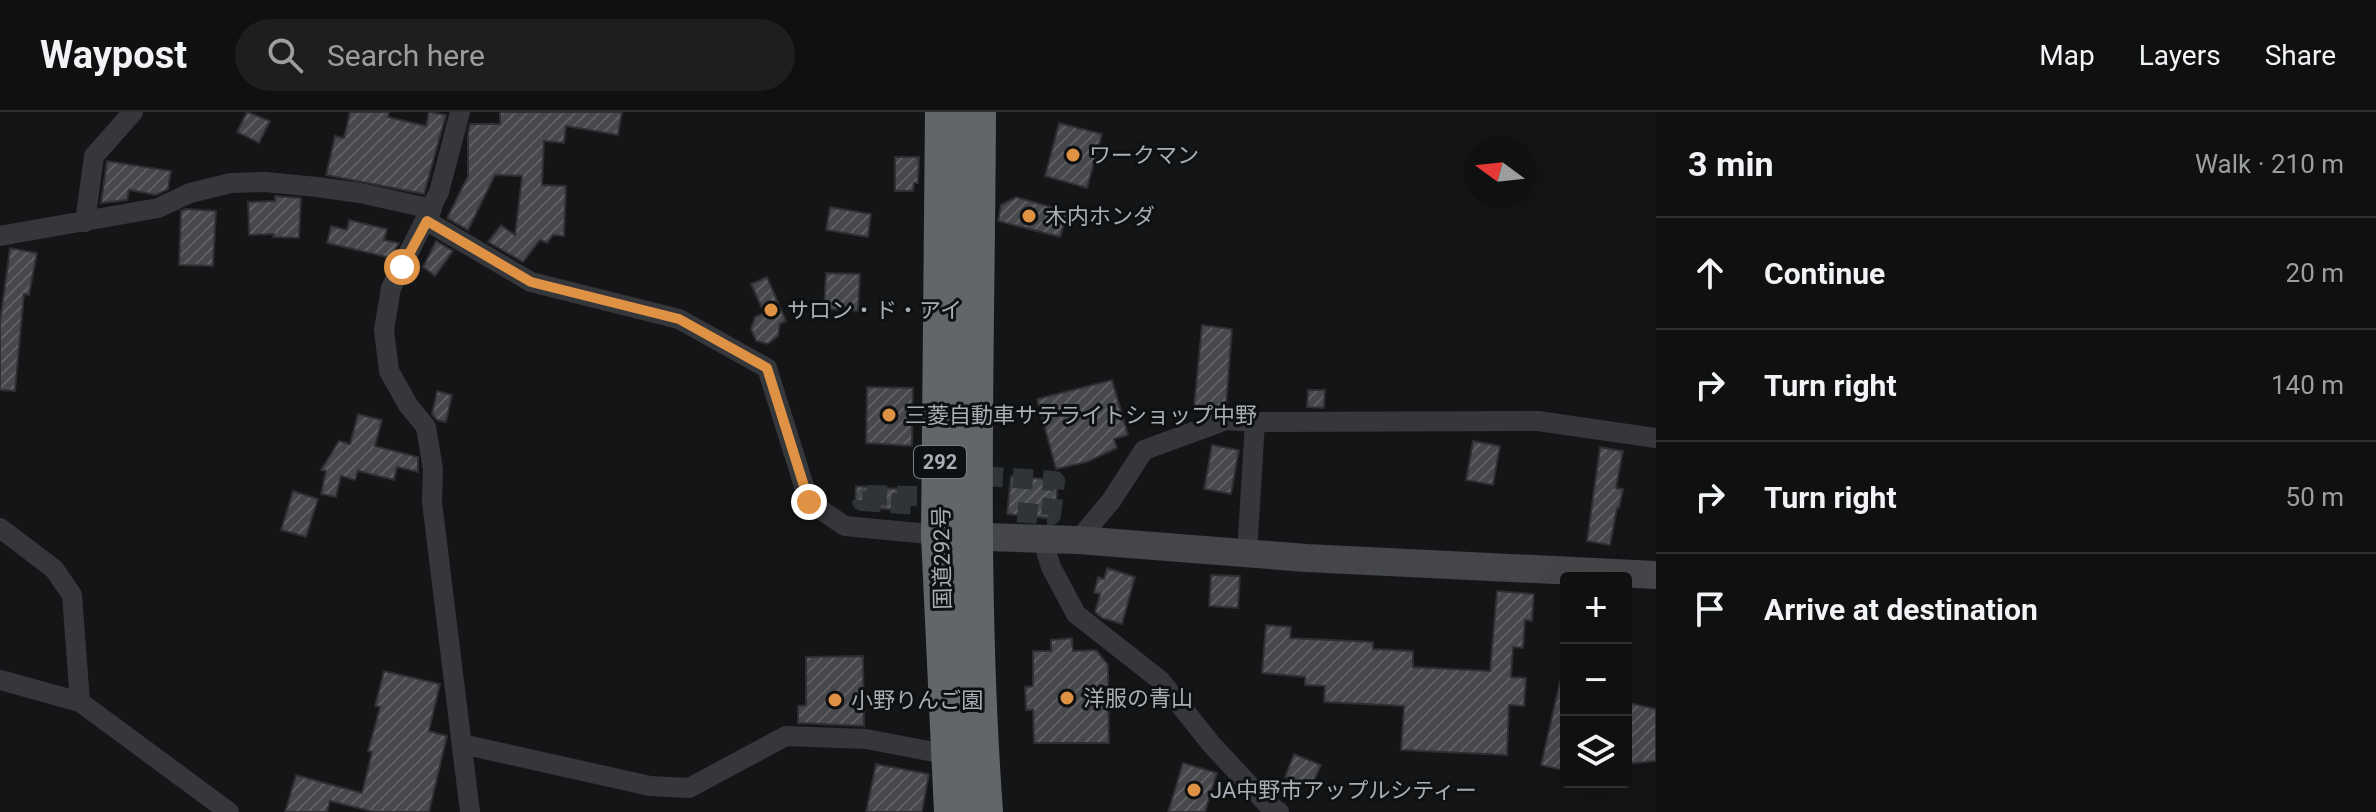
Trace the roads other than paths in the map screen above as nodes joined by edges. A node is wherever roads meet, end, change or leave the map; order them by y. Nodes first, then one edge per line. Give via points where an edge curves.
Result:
1 (133, 112) edge
2 (460, 112) edge
3 (944, 112) edge
4 (977, 112) edge
5 (430, 215) junction
6 (85, 222) junction
7 (0, 236) edge
8 (1255, 422) junction
9 (1656, 438) edge
10 (0, 528) edge
11 (957, 536) junction
12 (1078, 540) junction
13 (1043, 541) junction
14 (1247, 554) junction
15 (1656, 575) edge
16 (0, 680) edge
17 (80, 702) junction
18 (462, 744) junction
19 (950, 755) junction
20 (229, 812) edge
21 (470, 812) edge
22 (953, 812) edge
23 (984, 812) edge
24 (1279, 812) edge

1 - 6 street via 94,156
2 - 5 street
3 - 11 highway, 国道292号 / 292
4 - 11 highway, 国道292号 / 292
5 - 6 street via 360,193 265,182 231,183 158,208
5 - 11 street via 531,282 679,319 767,368 809,502 845,526
5 - 18 street via 391,288 384,330 389,371 426,427
6 - 7 street
8 - 9 street via 1538,421
8 - 12 street via 1226,420 1144,450
8 - 14 street
10 - 17 street via 54,569 72,595
11 - 13 street
11 - 19 highway, 国道292号 / 292
11 - 23 highway, 国道292号 / 292
12 - 13 street
12 - 14 street
13 - 24 street via 1076,614 1160,680 1212,745
14 - 15 street
16 - 17 street
17 - 20 street
18 - 19 street via 650,786 689,788 786,736 866,739
18 - 21 street
19 - 22 highway, 国道292号 / 292

